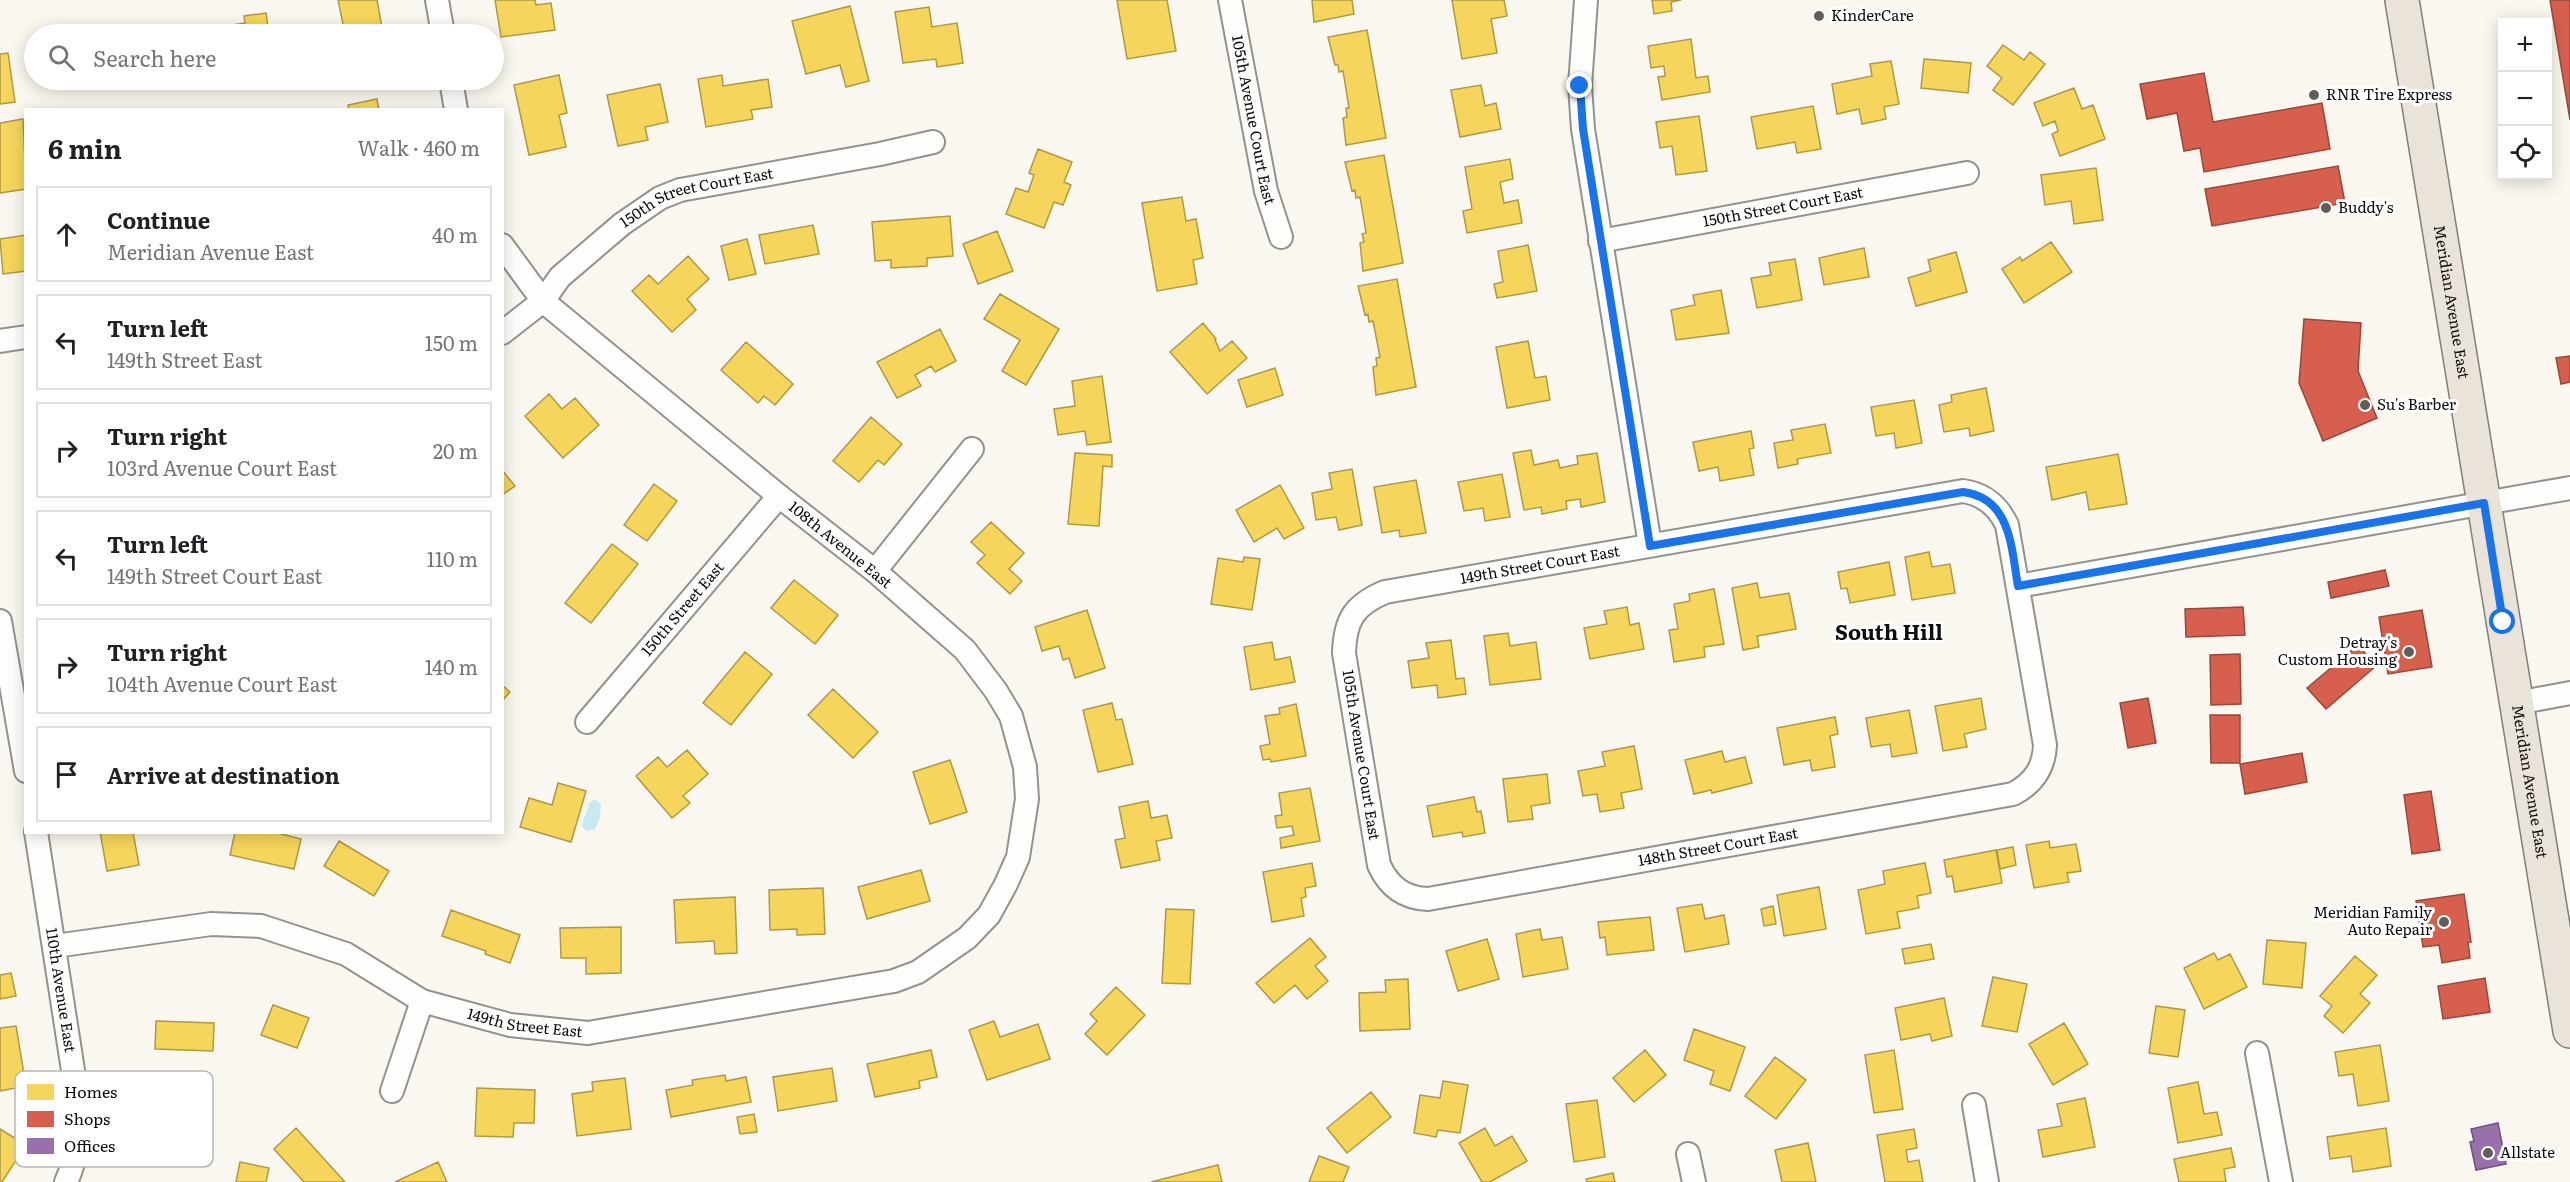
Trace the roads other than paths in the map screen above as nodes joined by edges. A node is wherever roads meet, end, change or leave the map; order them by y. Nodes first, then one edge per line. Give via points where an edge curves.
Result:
1 (437, 0) edge
2 (1230, 0) edge
3 (1586, 0) edge
4 (2402, 0) edge
5 (441, 24) edge
6 (453, 90) edge
7 (456, 108) edge
8 (933, 142) dead end
9 (1967, 173) dead end
10 (1281, 237) dead end
11 (1600, 241) junction
12 (504, 248) edge
13 (543, 301) junction
14 (504, 331) edge
15 (24, 337) edge
16 (0, 341) edge
17 (972, 449) dead end
18 (2570, 488) edge
19 (779, 496) junction
20 (2484, 503) junction
21 (1650, 546) junction
22 (875, 571) junction
23 (2018, 586) junction
24 (1353, 614) joint
25 (0, 621) edge
26 (17, 674) edge
27 (2570, 693) edge
28 (2517, 703) junction
29 (587, 722) dead end
30 (24, 749) edge
31 (36, 834) edge
32 (1398, 891) joint
33 (989, 915) joint
34 (55, 946) junction
35 (422, 1001) junction
36 (2570, 1031) edge
37 (2258, 1053) dead end
38 (73, 1071) edge
39 (392, 1091) dead end
40 (1974, 1105) dead end
41 (1688, 1154) dead end
42 (73, 1167) edge
43 (66, 1182) edge
44 (1694, 1182) edge
45 (1987, 1182) edge
46 (2281, 1182) edge

1 - 5 street
2 - 10 street, 105th Avenue Court East via 1266,191
3 - 11 street via 1580,86
4 - 20 main road, Meridian Avenue East
6 - 7 street
8 - 13 street, 150th Street Court East via 680,190 660,198 622,224 560,277
9 - 11 street, 150th Street Court East
11 - 21 street
12 - 13 street, 108th Avenue East
13 - 14 street, 150th Street Court East
13 - 19 street, 108th Avenue East
15 - 16 street
17 - 22 street
18 - 20 street
19 - 22 street, 108th Avenue East
19 - 29 street, 150th Street East
20 - 23 street
20 - 28 main road, Meridian Avenue East
21 - 23 street, 149th Street Court East via 1950,493 1971,493 1998,509 2007,525
21 - 24 street, 149th Street Court East via 1385,592 1369,599
22 - 33 street, 108th Avenue East via 965,650 1001,699 1019,739 1028,799 1024,828 1018,857
23 - 32 street, 148th Street Court East via 2045,745 2043,764 2035,778 2013,794 1428,899
24 - 32 street, 105th Avenue Court East via 1344,635 1344,653 1379,865
25 - 26 street
26 - 30 street
27 - 28 street
28 - 36 main road, Meridian Avenue East
31 - 34 street, 110th Avenue East
33 - 35 street, 149th Street East via 975,932 948,952 918,972 894,981 588,1033 510,1025
34 - 35 street, 149th Street East via 201,925 261,926 346,954
34 - 38 street, 110th Avenue East
35 - 39 street
37 - 46 street
40 - 45 street
41 - 44 street
42 - 43 street, 110th Avenue East

